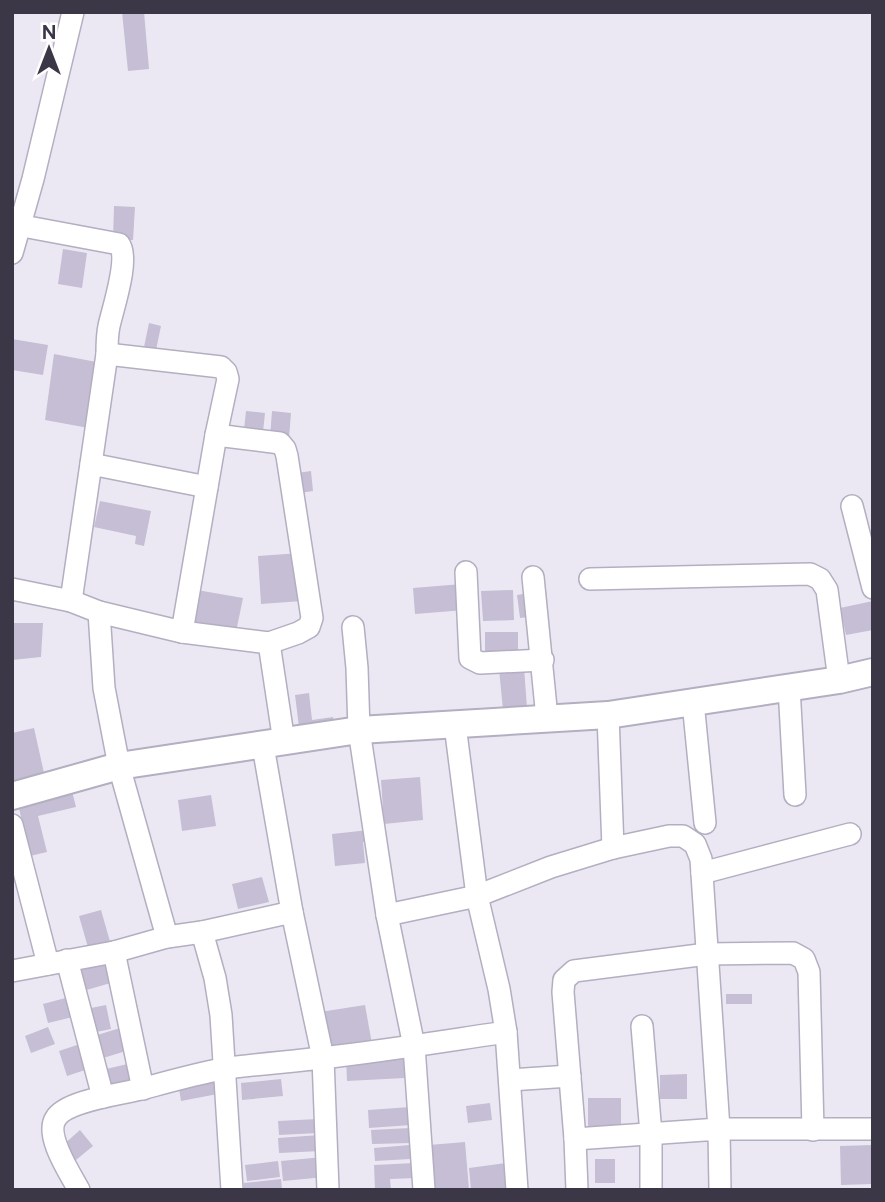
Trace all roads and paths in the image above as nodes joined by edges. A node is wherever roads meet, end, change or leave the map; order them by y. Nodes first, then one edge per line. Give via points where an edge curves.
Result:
1 (73, 12) edge
2 (16, 225) edge
3 (12, 253) edge
4 (107, 354) junction
5 (216, 435) junction
6 (91, 464) junction
7 (207, 487) junction
8 (852, 506) dead end
9 (466, 572) dead end
10 (533, 577) dead end
11 (590, 579) dead end
12 (873, 588) edge
13 (12, 589) edge
14 (71, 601) junction
15 (99, 612) junction
16 (353, 627) dead end
17 (182, 632) junction
18 (269, 643) junction
19 (542, 660) junction
20 (873, 672) edge
21 (839, 680) junction
22 (789, 687) junction
23 (693, 702) junction
24 (608, 715) junction
25 (547, 718) junction
26 (455, 725) junction
27 (359, 730) junction
28 (273, 743) junction
29 (119, 766) junction
30 (795, 795) dead end
31 (12, 796) edge
32 (705, 823) dead end
33 (12, 825) edge
34 (850, 834) dead end
35 (613, 848) junction
36 (702, 873) junction
37 (477, 896) junction
38 (292, 912) junction
39 (387, 915) junction
40 (202, 932) junction
41 (166, 937) junction
42 (114, 952) junction
43 (708, 954) junction
44 (58, 962) junction
45 (12, 971) edge
46 (642, 1026) dead end
47 (506, 1032) junction
48 (415, 1046) junction
49 (323, 1058) junction
50 (225, 1069) junction
51 (570, 1076) junction
52 (510, 1080) junction
53 (143, 1089) junction
54 (103, 1097) junction
55 (719, 1129) junction
56 (873, 1129) edge
57 (813, 1130) junction
58 (651, 1134) junction
59 (575, 1139) junction
60 (79, 1190) edge
61 (232, 1190) edge
62 (328, 1190) edge
63 (424, 1190) edge
64 (517, 1190) edge
65 (577, 1190) edge
66 (651, 1190) edge
67 (720, 1190) edge

1 - 2 street via 33,179
2 - 3 street
2 - 4 street via 122,248
4 - 5 street via 221,368 228,379
4 - 6 street
5 - 7 street
5 - 18 street via 280,443 287,456 312,618 298,633
6 - 7 street
6 - 14 street
7 - 17 street
8 - 12 street
9 - 19 street via 470,659 480,663
10 - 19 street
11 - 21 street via 810,574 827,590
13 - 14 street
14 - 15 street
15 - 17 street
15 - 29 street via 104,688
16 - 27 street
17 - 18 street
18 - 28 street
19 - 25 street
20 - 21 street
21 - 22 street
22 - 23 street
22 - 30 street
23 - 24 street
23 - 32 street
24 - 25 street
24 - 35 street
25 - 26 street
26 - 27 street
26 - 37 street
27 - 28 street
27 - 39 street
28 - 29 street
28 - 38 street
29 - 31 street
29 - 41 street
33 - 44 street
34 - 36 street
35 - 36 street via 683,836 695,844
35 - 37 street
36 - 43 street
37 - 39 street
37 - 47 street
38 - 40 street
38 - 49 street
39 - 48 street
40 - 41 street
40 - 50 street via 215,978
41 - 42 street
42 - 44 street
42 - 53 street
43 - 51 street via 574,971 564,980 563,992
43 - 55 street
43 - 57 street via 793,953 804,959 809,972
44 - 45 street
44 - 54 street
46 - 58 street
47 - 48 street
47 - 52 street
48 - 49 street
48 - 63 street
49 - 50 street
49 - 62 street
50 - 53 street
50 - 61 street
51 - 52 street
51 - 59 street
52 - 64 street
53 - 54 street
54 - 60 street via 57,1114 51,1125
55 - 57 street
55 - 58 street
55 - 67 street
56 - 57 street
58 - 59 street
58 - 66 street
59 - 65 street

